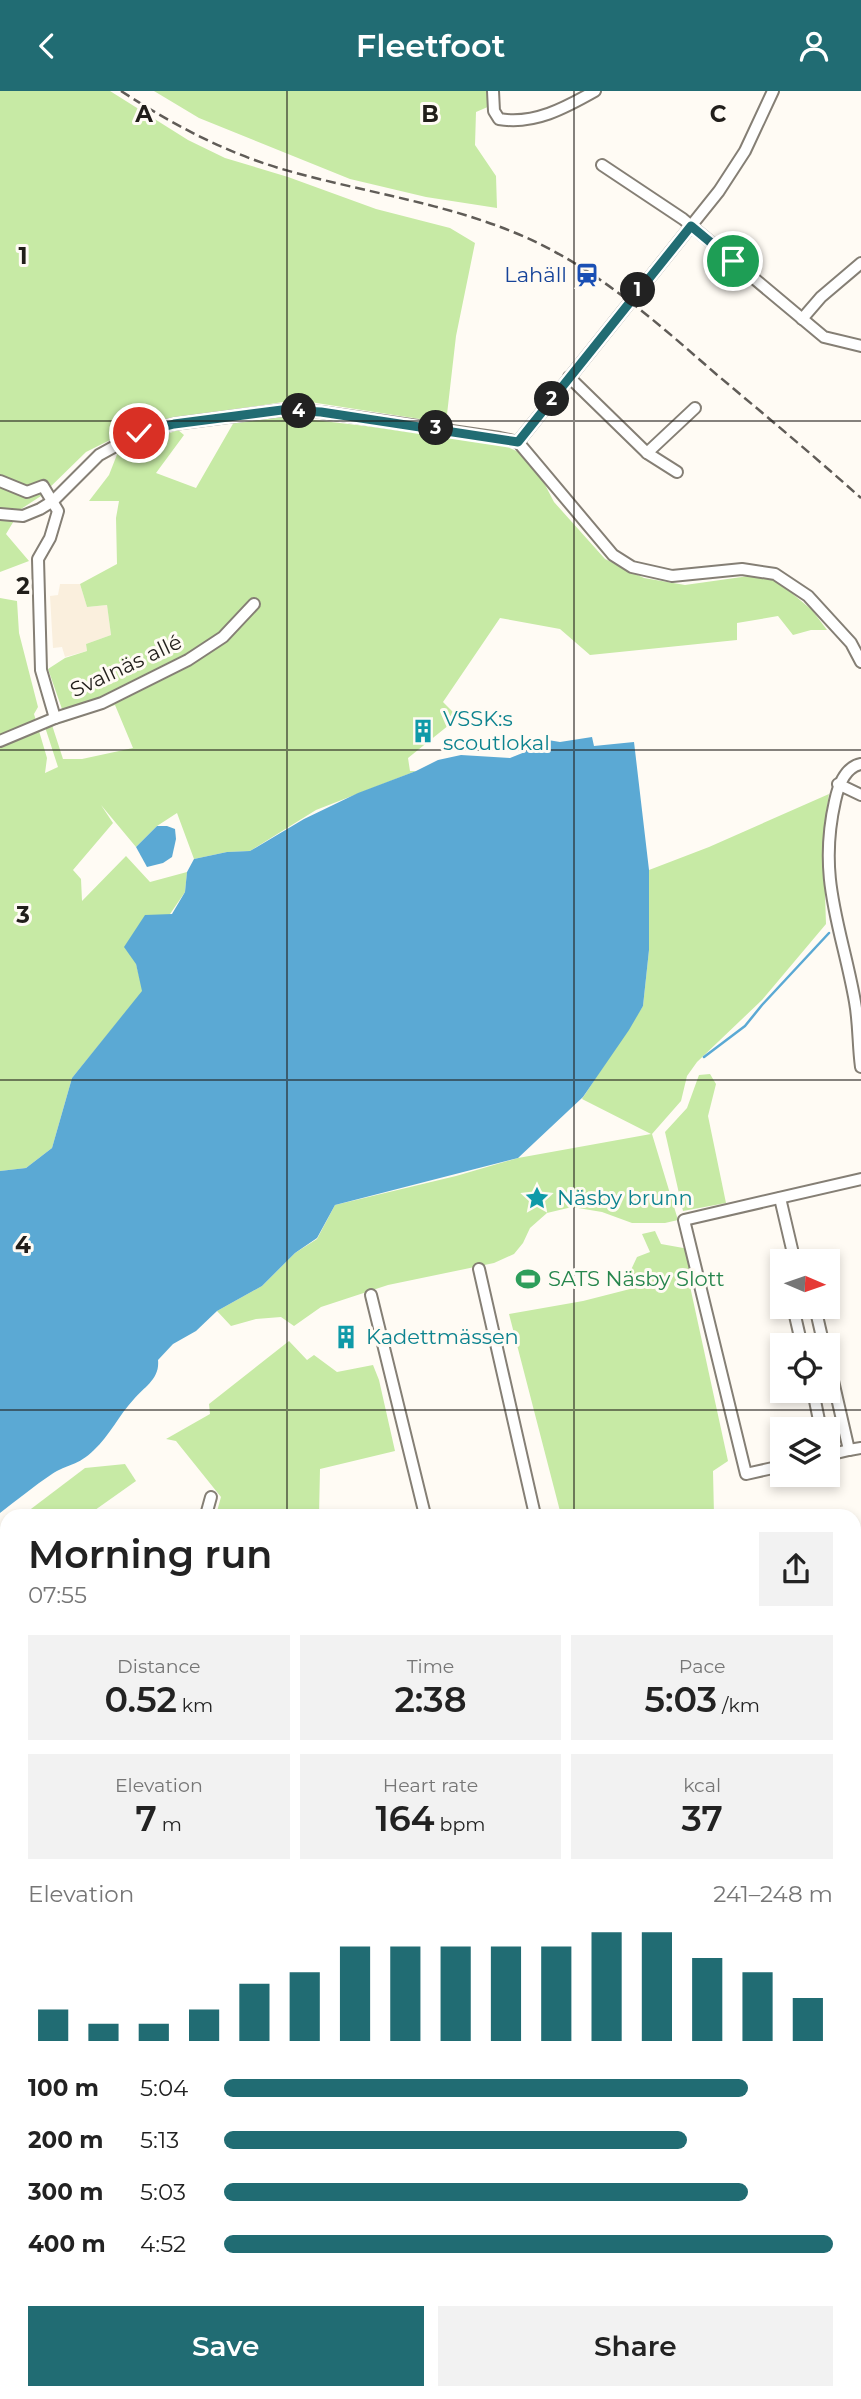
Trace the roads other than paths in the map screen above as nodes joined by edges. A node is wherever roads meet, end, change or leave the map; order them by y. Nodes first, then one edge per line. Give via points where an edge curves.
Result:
1 (493, 91) edge
2 (595, 91) edge
3 (773, 91) edge
4 (602, 165) dead end
5 (691, 226) junction
6 (861, 263) edge
7 (802, 319) junction
8 (861, 346) edge
9 (569, 377) junction
10 (695, 408) dead end
11 (518, 442) junction
12 (647, 453) junction
13 (677, 472) dead end
14 (0, 481) edge
15 (53, 501) junction
16 (0, 514) edge
17 (254, 604) dead end
18 (861, 635) edge
19 (851, 643) junction
20 (861, 662) edge
21 (55, 718) junction
22 (0, 741) edge
23 (861, 764) edge
24 (838, 784) junction
25 (861, 795) edge
26 (861, 1067) edge
27 (861, 1179) edge
28 (780, 1198) junction
29 (792, 1249) edge
30 (479, 1269) dead end
31 (371, 1295) dead end
32 (840, 1399) edge
33 (855, 1449) edge
34 (770, 1469) edge
35 (211, 1497) dead end
36 (208, 1509) edge
37 (424, 1509) edge
38 (534, 1509) edge

1 - 2 street via 494,111 499,119 510,121 551,113
3 - 5 street via 746,151
4 - 5 street
5 - 7 street
5 - 9 street
6 - 7 street
7 - 8 street via 824,337
9 - 11 street
9 - 12 street
10 - 12 street
11 - 15 street via 282,410 139,433 99,455
11 - 19 street via 613,555 632,567 672,576 742,569 775,574 808,596
12 - 13 street
14 - 15 street via 27,492 43,486
15 - 16 street via 23,516
15 - 21 street via 58,511 55,525 38,559 41,670
17 - 21 street, Svalnäs allé via 222,637 188,660 102,703
18 - 19 street
19 - 20 street
21 - 22 street, Svalnäs allé
23 - 24 street
24 - 25 street
24 - 26 street via 828,854 829,888 855,1000
27 - 28 street
28 - 29 street
28 - 34 street via 684,1220 746,1474
30 - 38 street
31 - 37 street
32 - 33 street
35 - 36 street

